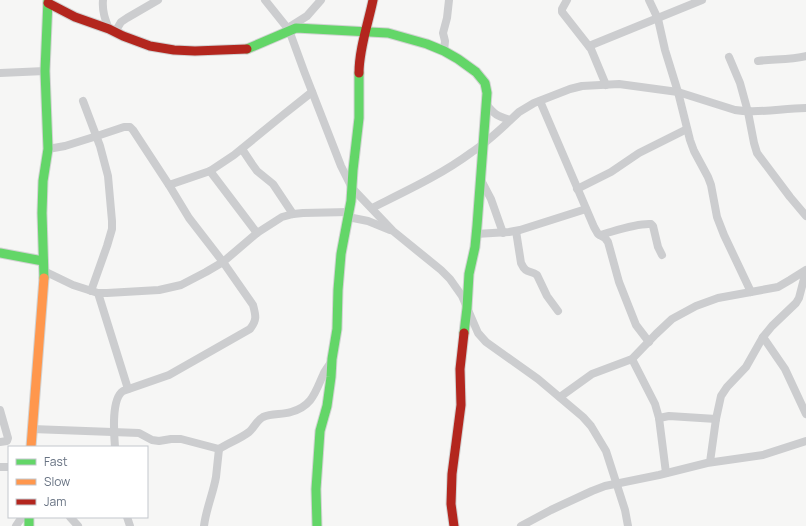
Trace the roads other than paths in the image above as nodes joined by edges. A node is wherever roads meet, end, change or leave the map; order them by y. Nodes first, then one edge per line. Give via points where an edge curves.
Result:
1 (103, 0) edge
2 (158, 0) edge
3 (265, 0) edge
4 (321, 0) edge
5 (373, 0) edge
6 (449, 0) edge
7 (567, 0) edge
8 (649, 0) edge
9 (702, 0) edge
10 (48, 2) edge
11 (658, 19) junction
12 (112, 30) junction
13 (288, 30) junction
14 (366, 32) junction
15 (589, 46) junction
16 (444, 51) junction
17 (729, 56) dead end
18 (806, 56) edge
19 (758, 60) dead end
20 (45, 71) junction
21 (0, 73) edge
22 (606, 85) junction
23 (312, 92) junction
24 (678, 92) junction
25 (83, 101) dead end
26 (540, 101) junction
27 (486, 104) junction
28 (806, 108) edge
29 (748, 112) junction
30 (510, 120) junction
31 (687, 129) junction
32 (97, 136) junction
33 (483, 144) junction
34 (48, 149) junction
35 (242, 149) junction
36 (210, 171) junction
37 (481, 180) junction
38 (169, 185) junction
39 (352, 188) junction
40 (577, 188) junction
41 (372, 208) junction
42 (586, 210) junction
43 (293, 214) junction
44 (348, 215) junction
45 (806, 216) edge
46 (393, 231) junction
47 (516, 231) junction
48 (257, 233) junction
49 (503, 233) junction
50 (476, 234) junction
51 (600, 235) junction
52 (0, 253) edge
53 (662, 255) dead end
54 (43, 262) junction
55 (223, 262) junction
56 (806, 270) edge
57 (44, 271) junction
58 (94, 292) junction
59 (751, 292) junction
60 (467, 308) junction
61 (558, 311) dead end
62 (764, 337) junction
63 (649, 342) junction
64 (332, 359) junction
65 (632, 360) junction
66 (128, 389) junction
67 (560, 398) junction
68 (0, 410) edge
69 (806, 414) edge
70 (659, 418) junction
71 (716, 419) junction
72 (32, 429) junction
73 (113, 431) junction
74 (806, 441) edge
75 (0, 442) edge
76 (31, 446) edge
77 (115, 446) edge
78 (219, 449) junction
79 (710, 462) junction
80 (666, 473) junction
81 (617, 483) junction
82 (71, 518) edge
83 (531, 524) edge
84 (78, 526) edge
85 (204, 526) edge
86 (317, 526) edge
87 (454, 526) edge
88 (521, 526) edge
89 (628, 526) edge

1 - 12 street via 103,14
2 - 12 street
3 - 13 street
4 - 13 street via 307,16
5 - 14 street
6 - 16 street via 443,33
7 - 15 street via 562,12
8 - 11 street
9 - 11 street
10 - 12 street via 75,17
10 - 20 street
11 - 15 street
11 - 24 street
12 - 13 street via 150,46 195,51 246,49
13 - 14 street via 296,28
13 - 23 street
14 - 16 street via 388,33
14 - 39 street via 359,63 359,118
15 - 22 street
16 - 27 street via 482,78 486,87
17 - 29 street
18 - 19 street
20 - 21 street
20 - 34 street
22 - 24 street via 619,84
22 - 26 street via 582,86
23 - 35 street
23 - 39 street
24 - 29 street
24 - 31 street
25 - 32 street
26 - 30 street via 528,106
26 - 40 street
27 - 30 street via 497,116
27 - 33 street
28 - 29 street
29 - 45 street via 757,153
30 - 33 street
31 - 40 street
31 - 59 street via 694,151 711,185 719,223
32 - 34 street
32 - 38 street via 124,126 130,127
32 - 58 street via 108,176 112,229
33 - 37 street
33 - 41 street via 434,176
34 - 54 street via 43,181
35 - 36 street
35 - 43 street via 255,167 273,184
36 - 38 street
36 - 48 street
37 - 49 street
37 - 50 street
38 - 55 street via 189,218
39 - 41 street
39 - 44 street
40 - 42 street
41 - 46 street
42 - 47 street
42 - 51 street
43 - 44 street
43 - 48 street via 282,217
44 - 46 street
44 - 64 street via 340,266 337,329
46 - 60 street via 450,278
47 - 49 street
47 - 61 street via 523,267 537,275
48 - 55 street
49 - 50 street
50 - 60 street via 469,274
51 - 53 street via 651,224
51 - 63 street via 608,242 619,282 636,325
52 - 54 street
54 - 57 street
55 - 58 street via 181,285 159,290
55 - 66 street via 253,305 255,319 250,329 169,375
56 - 59 street via 778,287
56 - 62 street via 796,303
57 - 58 street
57 - 72 street
58 - 66 street
59 - 63 street via 718,298 696,306 672,319
60 - 67 street via 478,333 486,342
60 - 87 street via 460,369 461,405 452,474 451,504
62 - 69 street via 785,369
62 - 71 street via 746,367 721,396
63 - 65 street
64 - 78 street via 312,400 306,406 290,413 262,417 249,432
64 - 86 street via 318,453
65 - 67 street via 592,374
65 - 70 street via 655,404
66 - 73 street via 120,393 116,401
67 - 81 street via 591,426 606,451
68 - 75 street via 8,438 7,441
70 - 71 street via 669,416
70 - 80 street
71 - 79 street
72 - 73 street
72 - 76 street
73 - 77 street
73 - 78 street via 139,433 159,441 181,439
74 - 79 street via 763,455
78 - 85 street via 216,476
79 - 80 street
80 - 81 street
81 - 83 street via 592,491 551,510
81 - 89 street
82 - 84 street
83 - 88 street

